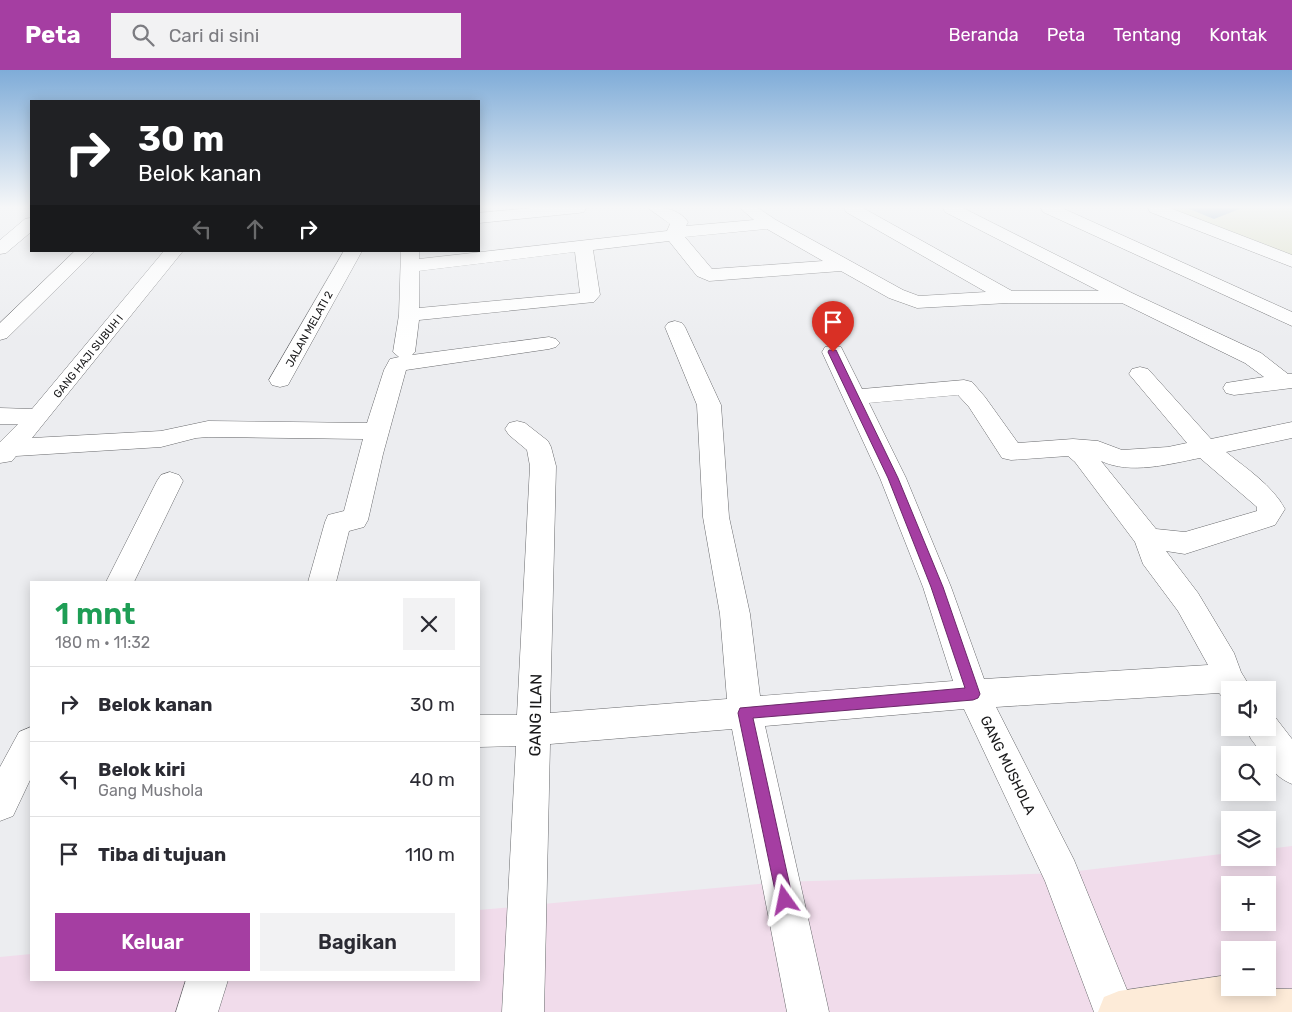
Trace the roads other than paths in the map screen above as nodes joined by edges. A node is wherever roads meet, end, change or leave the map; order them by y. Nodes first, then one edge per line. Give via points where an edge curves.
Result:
1 (85, 252) edge
2 (173, 252) edge
3 (352, 252) edge
4 (512, 252) edge
5 (585, 252) edge
6 (687, 252) edge
7 (821, 252) edge
8 (929, 252) edge
9 (1036, 252) edge
10 (1144, 252) edge
11 (1269, 252) edge
12 (410, 259) edge
13 (1292, 261) edge
14 (845, 265) junction
15 (1008, 297) junction
16 (1124, 297) junction
17 (409, 315) junction
18 (1292, 320) edge
19 (675, 327) dead end
20 (0, 334) edge
21 (548, 343) dead end
22 (404, 352) dead end
23 (833, 352) dead end
24 (1253, 358) junction
25 (1140, 374) dead end
26 (280, 380) dead end
27 (1288, 381) edge
28 (855, 397) junction
29 (0, 416) edge
30 (38, 417) junction
31 (517, 429) dead end
32 (1292, 430) edge
33 (375, 431) junction
34 (1073, 447) junction
35 (1206, 449) junction
36 (4, 453) edge
37 (170, 481) dead end
38 (1148, 539) junction
39 (120, 581) edge
40 (322, 581) edge
41 (1231, 681) edge
42 (1221, 684) edge
43 (973, 694) junction
44 (745, 713) junction
45 (535, 730) junction
46 (480, 732) edge
47 (1269, 736) edge
48 (21, 754) edge
49 (1292, 767) edge
50 (0, 803) edge
51 (207, 981) edge
52 (1292, 1010) edge
53 (197, 1012) edge
54 (523, 1012) edge
55 (808, 1012) edge
56 (1115, 1012) edge
57 (1119, 1012) edge

1 - 20 street
2 - 30 street, GANG HAJI SUBUH I
3 - 26 street, JALAN MELATI 2
4 - 12 street
5 - 17 street via 590,295 586,298
6 - 14 street via 710,275
7 - 14 street
8 - 15 street
9 - 16 street
10 - 18 street
11 - 13 street
12 - 17 street
14 - 15 street via 917,302
15 - 16 street
16 - 24 street
17 - 22 street
19 - 44 street via 709,405 716,517 735,614
21 - 33 street via 398,364
23 - 28 street, GANG MUSHOLA
24 - 27 street
24 - 27 street via 1245,387
25 - 35 street
28 - 34 street via 964,387 1011,452
28 - 43 street, GANG MUSHOLA via 893,478 937,587
29 - 30 street
30 - 36 street, GANG HAJI SUBUH I
31 - 45 street, GANG ILAN via 539,447 543,466
32 - 35 street
33 - 36 street via 208,429 162,439
33 - 40 street via 355,520 338,522
34 - 35 street via 1098,449 1112,457 1126,459
34 - 38 street via 1084,456
35 - 38 street via 1266,500 1272,509 1266,518 1185,543
37 - 39 street
38 - 41 street via 1153,556 1188,602
42 - 43 street
43 - 44 street
43 - 56 street, GANG MUSHOLA via 1061,873
44 - 45 street
44 - 55 street
45 - 46 street
45 - 54 street, GANG ILAN
47 - 49 street
48 - 50 street
51 - 53 street
52 - 57 street via 1275,1011 1221,997

